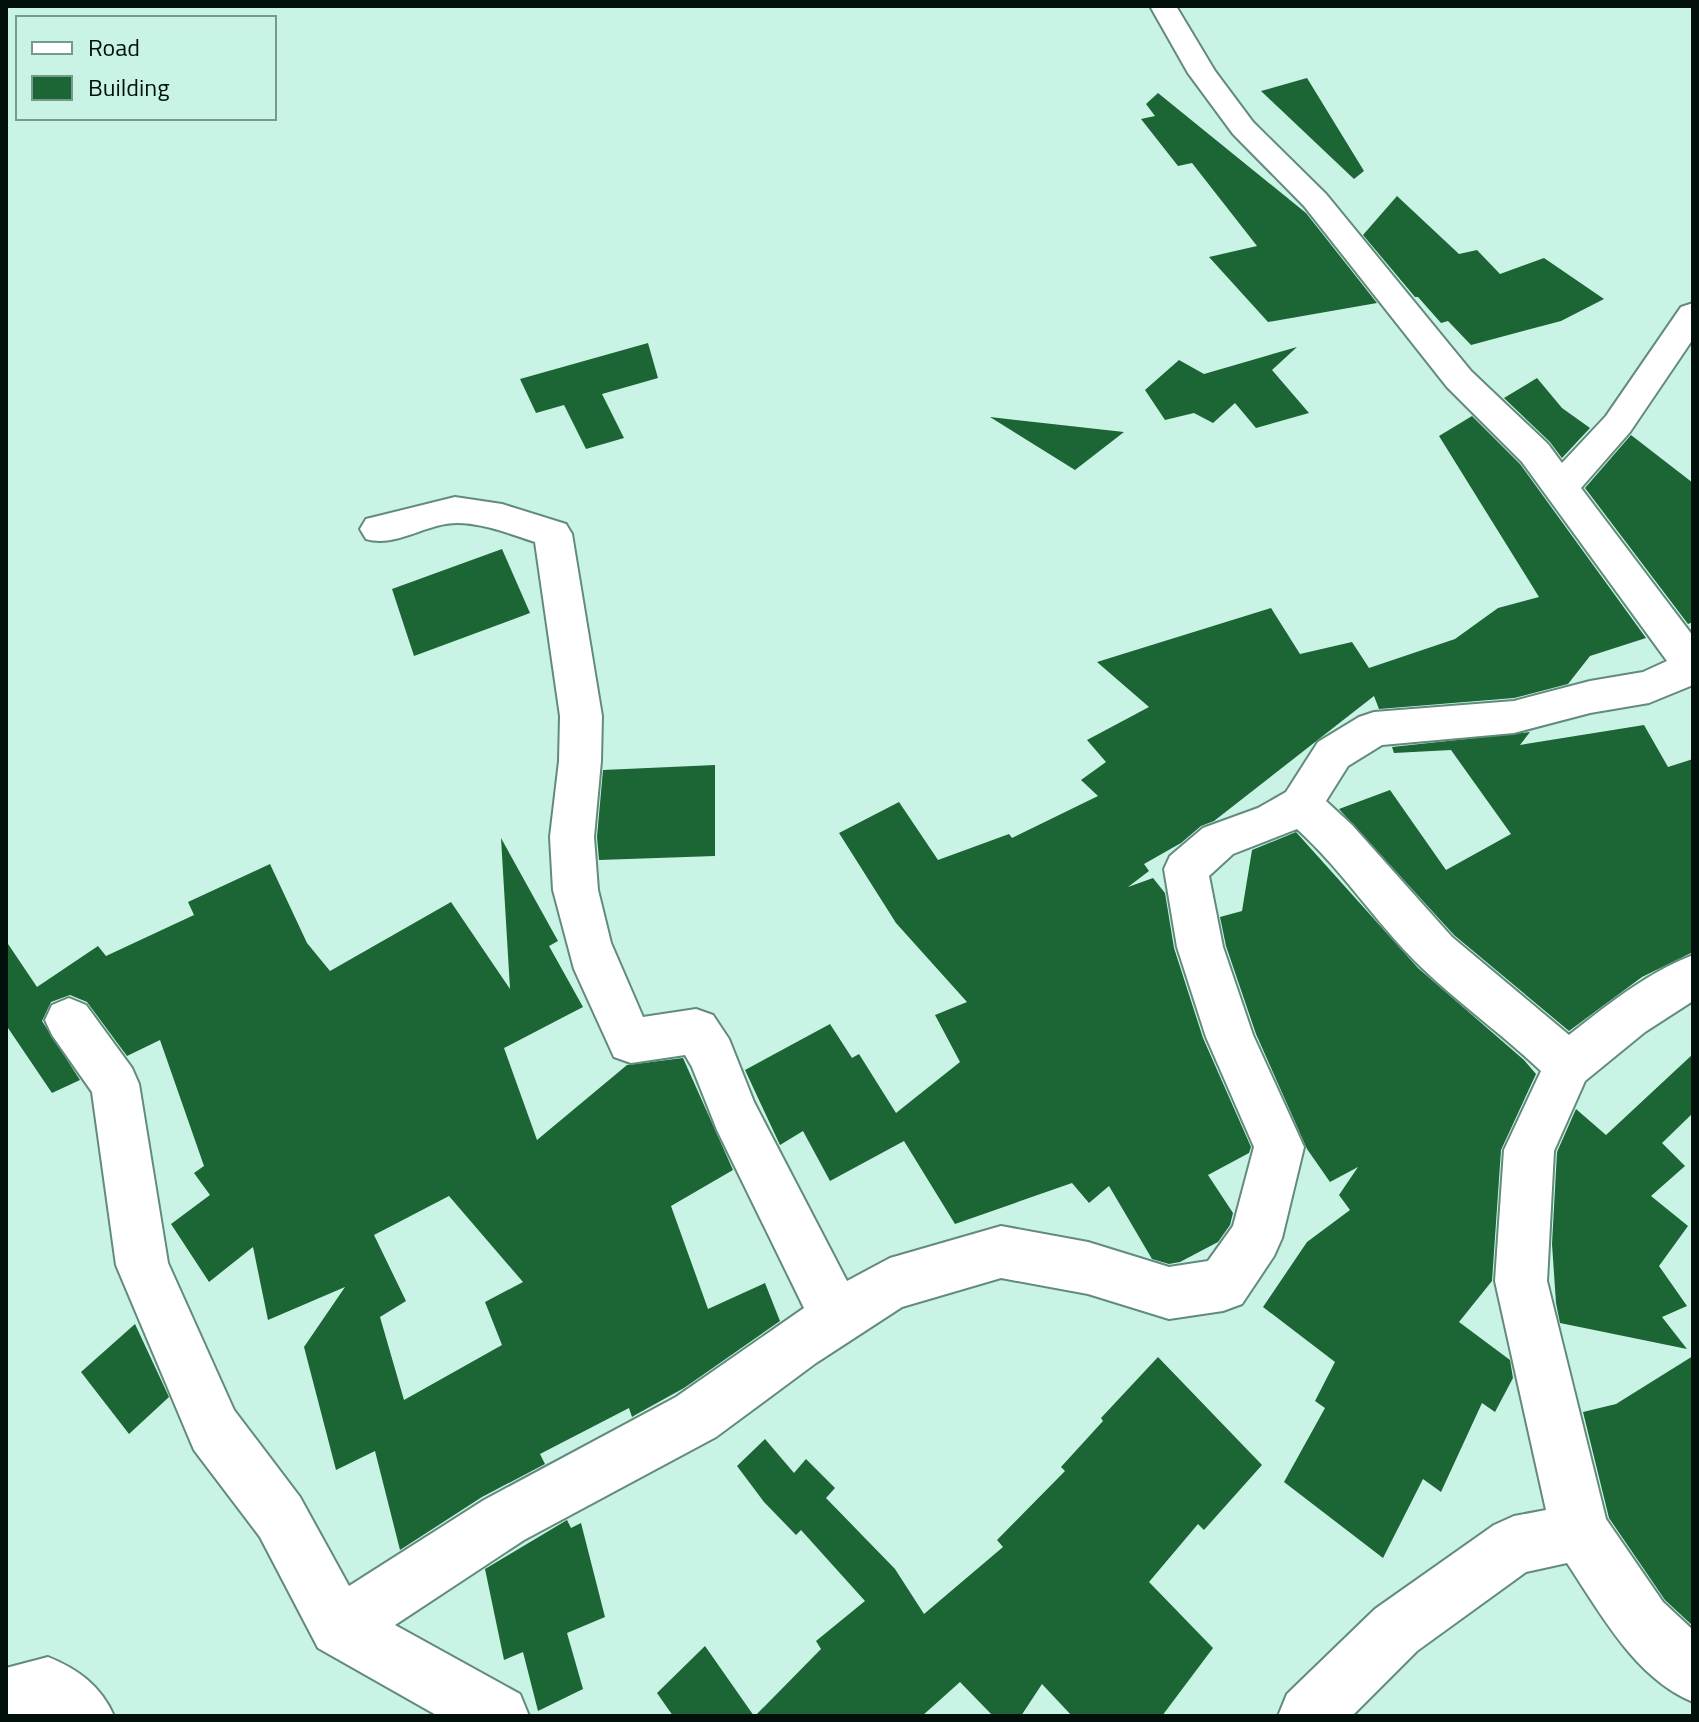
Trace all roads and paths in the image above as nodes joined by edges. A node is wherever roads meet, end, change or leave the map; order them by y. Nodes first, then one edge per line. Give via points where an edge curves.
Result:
1 (1163, 6) edge
2 (1693, 314) edge
3 (1562, 486) junction
4 (379, 529) dead end
5 (1693, 666) edge
6 (1301, 805) junction
7 (1693, 976) edge
8 (69, 1020) dead end
9 (1568, 1065) junction
10 (837, 1317) junction
11 (1580, 1532) junction
12 (339, 1627) junction
13 (1693, 1672) edge
14 (6, 1699) edge
15 (480, 1712) edge
16 (83, 1716) edge
17 (1309, 1716) edge

1 - 3 street via 1202,73 1243,128 1315,200 1459,379
2 - 3 street via 1618,424
3 - 5 street
4 - 10 street via 455,510 502,517 553,534 581,718 572,840 579,905 594,961 631,1041 696,1031
5 - 6 street via 1649,687 1514,717 1374,729 1333,754
6 - 9 street via 1337,838 1436,951
6 - 10 street via 1218,841 1186,869 1200,947 1230,1037 1279,1147 1256,1238 1223,1285 1169,1293 1088,1268 1001,1252 890,1284
7 - 9 street via 1628,1017
8 - 12 street via 115,1084 142,1265 214,1430 280,1517
9 - 11 street via 1529,1150 1521,1281
10 - 12 street via 696,1417 504,1520
11 - 13 street via 1642,1623
11 - 17 street via 1514,1545 1396,1630
12 - 15 street
14 - 16 street via 48,1687

